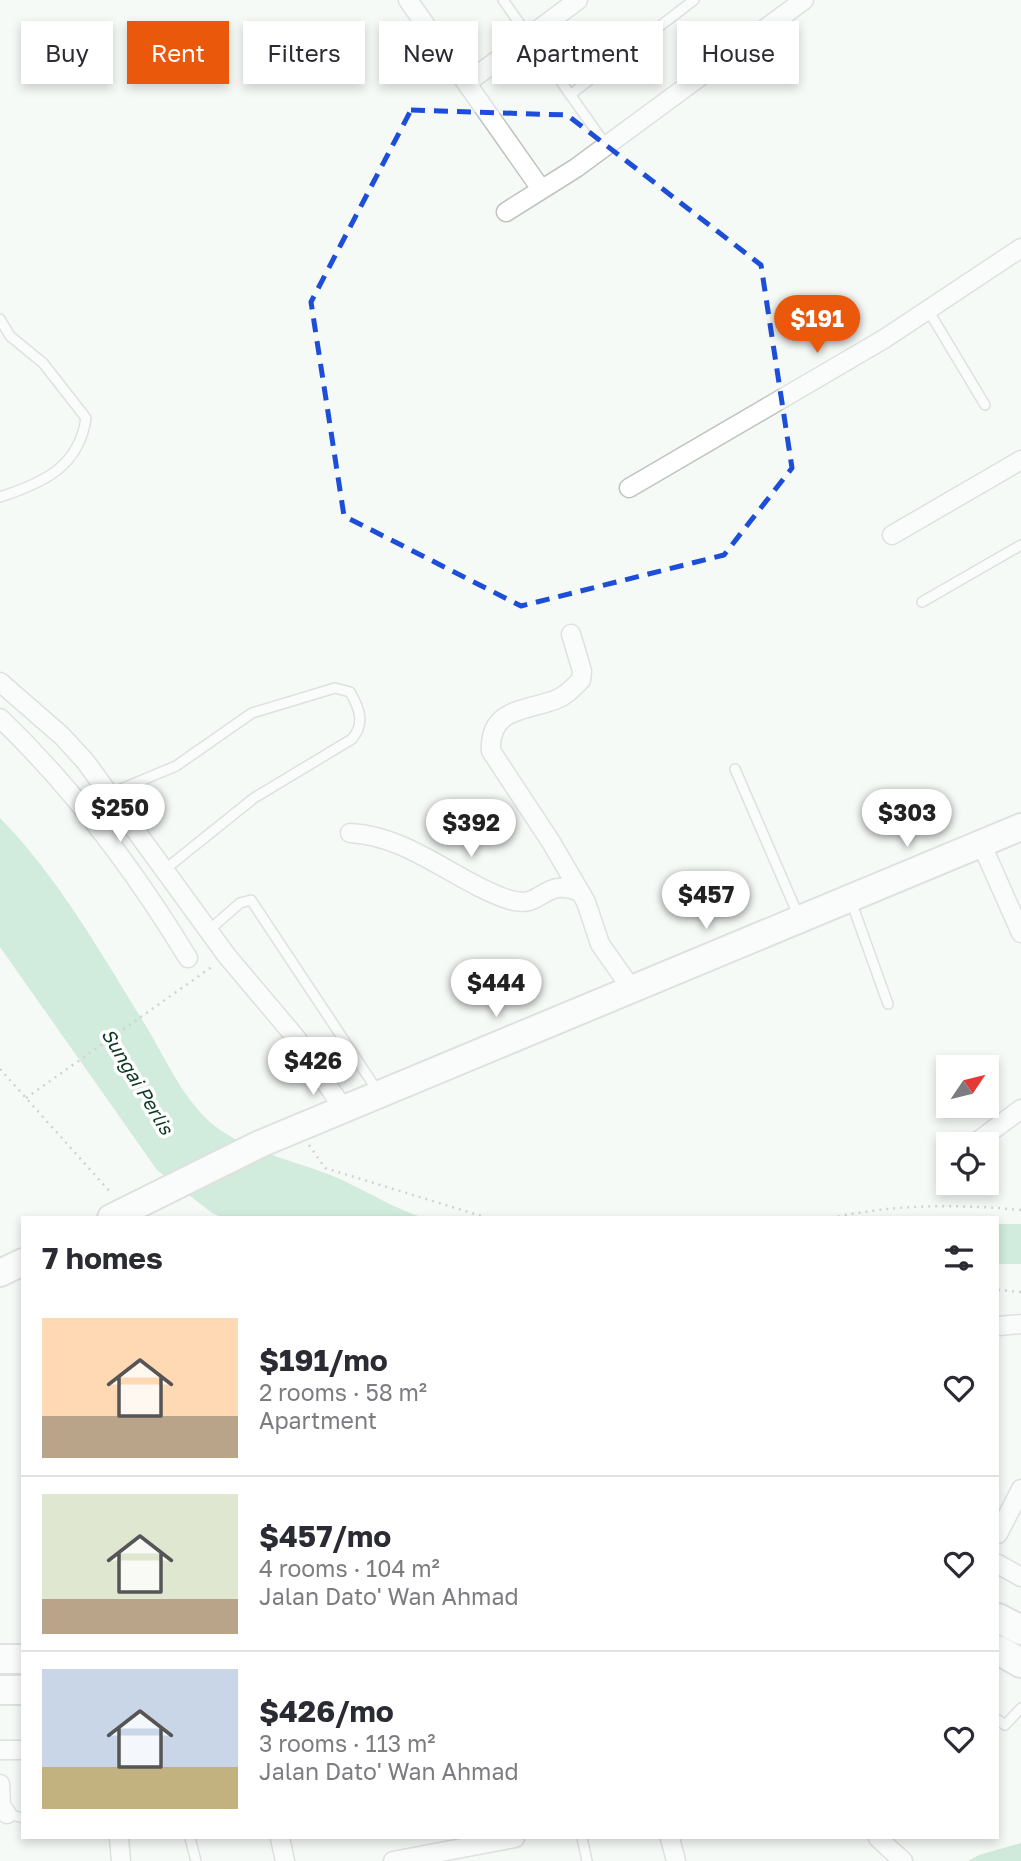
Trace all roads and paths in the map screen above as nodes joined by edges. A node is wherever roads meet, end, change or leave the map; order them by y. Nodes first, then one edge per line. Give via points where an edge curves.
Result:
1 (408, 0) edge
2 (502, 0) edge
3 (578, 0) edge
4 (694, 0) edge
5 (804, 0) edge
6 (423, 21) edge
7 (518, 21) edge
8 (549, 21) edge
9 (492, 64) edge
10 (478, 74) edge
11 (469, 84) edge
12 (562, 84) edge
13 (570, 95) junction
14 (606, 145) junction
15 (541, 189) junction
16 (506, 212) dead end
17 (1021, 248) edge
18 (928, 310) junction
19 (0, 319) edge
20 (985, 405) dead end
21 (1021, 460) edge
22 (629, 488) dead end
23 (0, 497) edge
24 (892, 535) dead end
25 (1021, 545) edge
26 (922, 602) dead end
27 (571, 634) dead end
28 (0, 682) edge
29 (0, 718) edge
30 (735, 769) dead end
31 (108, 794) junction
32 (1021, 827) edge
33 (351, 833) dead end
34 (981, 843) junction
35 (163, 871) junction
36 (580, 892) junction
37 (851, 899) junction
38 (800, 918) junction
39 (208, 931) junction
40 (1021, 933) edge
41 (227, 956) junction
42 (188, 958) dead end
43 (631, 988) junction
44 (888, 1004) dead end
45 (0, 1069) edge
46 (380, 1094) junction
47 (26, 1098) junction
48 (1021, 1109) edge
49 (344, 1110) junction
50 (298, 1128) junction
51 (990, 1132) edge
52 (1021, 1210) edge
53 (119, 1214) edge
54 (482, 1216) edge
55 (841, 1216) edge
56 (21, 1263) edge
57 (0, 1273) edge
58 (999, 1290) edge
59 (1021, 1292) edge
60 (1021, 1324) edge
61 (999, 1326) edge
62 (1021, 1489) edge
63 (999, 1532) edge
64 (999, 1565) edge
65 (1021, 1577) edge
66 (999, 1619) edge
67 (1021, 1630) edge
68 (999, 1651) edge
69 (0, 1659) edge
70 (21, 1659) edge
71 (1021, 1663) edge
72 (0, 1690) edge
73 (21, 1690) edge
74 (1021, 1708) edge
75 (999, 1721) edge
76 (0, 1750) edge
77 (21, 1750) edge
78 (0, 1784) edge
79 (15, 1816) edge
80 (119, 1839) edge
81 (190, 1839) edge
82 (280, 1839) edge
83 (510, 1839) edge
84 (582, 1839) edge
85 (670, 1839) edge
86 (879, 1839) edge
87 (121, 1861) edge
88 (196, 1861) edge
89 (285, 1861) edge
90 (393, 1861) edge
91 (587, 1861) edge
92 (676, 1861) edge
93 (903, 1861) edge

1 - 6 street
2 - 7 lane
3 - 8 street
4 - 13 lane
5 - 14 street
9 - 10 street
11 - 15 street
12 - 13 lane
13 - 14 lane
14 - 15 street
15 - 16 street
17 - 18 street
18 - 20 lane
18 - 22 street
19 - 23 lane via 10,335 43,363 86,418 83,439 62,468
21 - 24 street
25 - 26 lane
27 - 36 street via 582,680 558,699 500,719 490,733 491,751
28 - 31 street via 62,736
29 - 42 street via 55,772 156,905
30 - 38 lane
31 - 35 street
31 - 35 lane via 176,766 252,713 335,688 350,692 361,719 360,730 352,739 254,798
32 - 34 main road
33 - 36 street via 369,834 411,850 508,899 533,902 564,885
34 - 37 main road
34 - 40 street
35 - 39 street
36 - 43 street via 600,944
37 - 38 main road
37 - 44 lane
38 - 43 main road
39 - 41 street
39 - 46 lane via 240,903 251,900
41 - 47 path
41 - 49 street via 297,1039
43 - 46 main road
45 - 47 path
46 - 49 main road
47 - 53 path
48 - 51 street
49 - 50 main road
50 - 53 main road
50 - 54 path via 326,1168
52 - 55 path via 927,1206
56 - 57 main road
58 - 59 path
60 - 61 street
62 - 63 street
64 - 65 street
66 - 67 main road
68 - 71 main road
69 - 70 main road
72 - 73 main road
74 - 75 lane via 1005,1725
76 - 77 street
78 - 79 street via 1,1806
80 - 87 street
81 - 88 lane
82 - 89 street
83 - 90 street
84 - 91 lane
85 - 92 street
86 - 93 street

